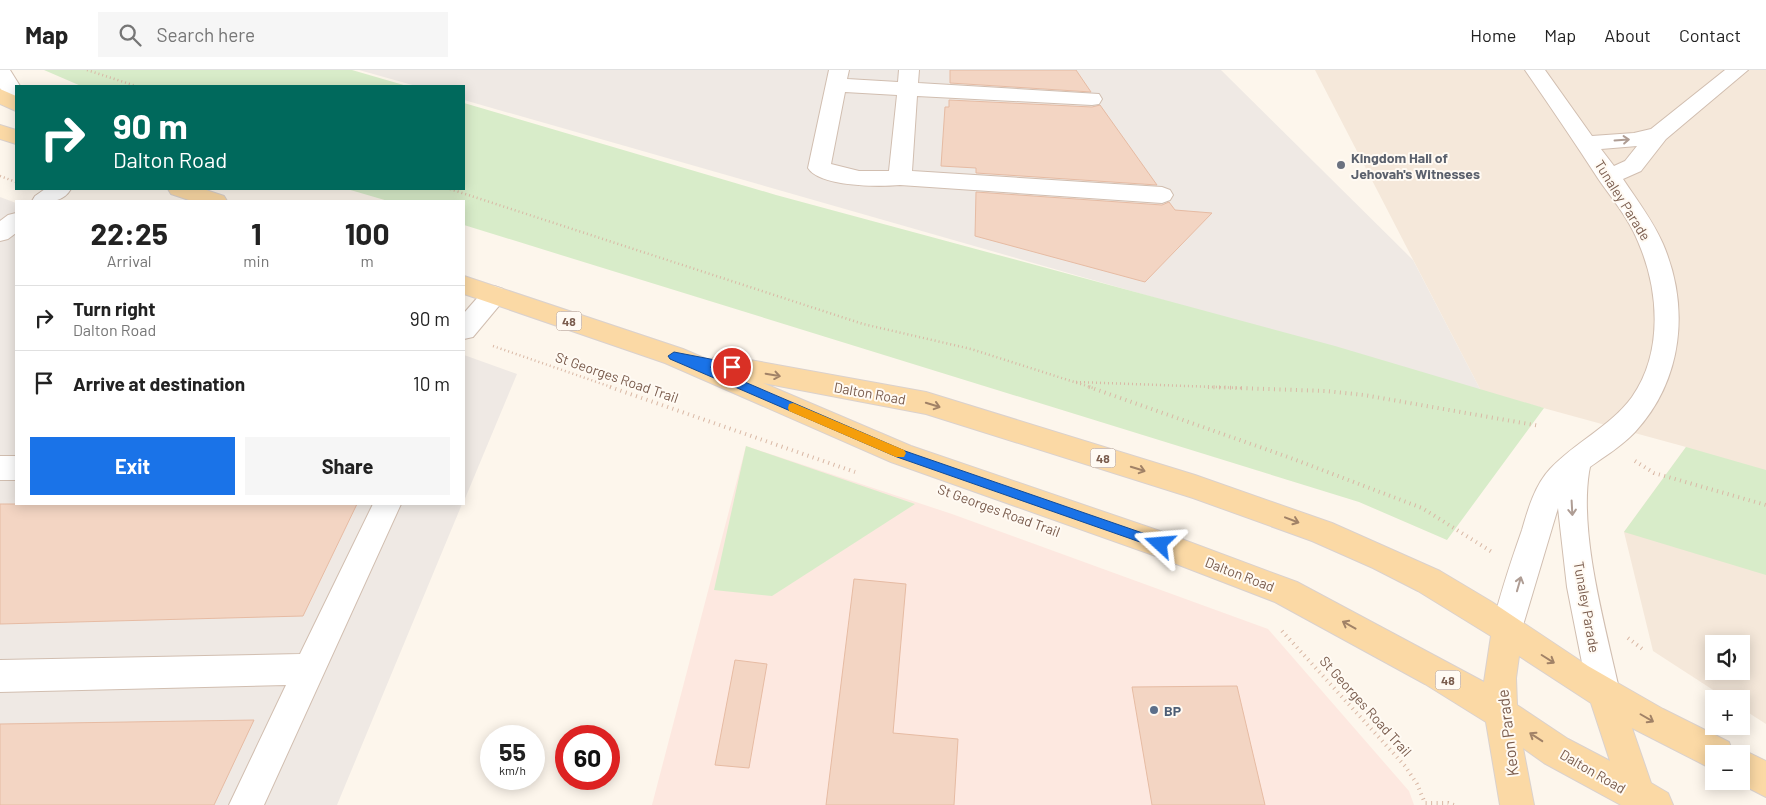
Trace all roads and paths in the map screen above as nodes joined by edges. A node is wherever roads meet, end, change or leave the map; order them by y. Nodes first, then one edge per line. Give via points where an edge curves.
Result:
1 (0, 70) edge
2 (87, 70) edge
3 (1535, 70) edge
4 (1738, 70) edge
5 (838, 78) edge
6 (908, 80) edge
7 (133, 85) edge
8 (0, 95) edge
9 (15, 96) edge
10 (1092, 100) dead end
11 (15, 104) edge
12 (0, 132) edge
13 (1658, 134) junction
14 (15, 137) edge
15 (1586, 143) junction
16 (0, 176) edge
17 (1609, 177) junction
18 (900, 178) junction
19 (15, 182) edge
20 (59, 190) edge
21 (182, 190) edge
22 (453, 190) edge
23 (1162, 195) dead end
24 (44, 200) edge
25 (213, 200) edge
26 (15, 222) edge
27 (0, 233) edge
28 (15, 239) edge
29 (465, 285) edge
30 (494, 295) junction
31 (465, 329) edge
32 (492, 346) dead end
33 (674, 356) junction
34 (1072, 382) junction
35 (1540, 426) dead end
36 (1578, 460) junction
37 (0, 468) edge
38 (15, 468) edge
39 (1654, 472) dead end
40 (858, 473) dead end
41 (387, 505) edge
42 (1766, 506) edge
43 (1522, 573) junction
44 (1276, 624) dead end
45 (1507, 632) junction
46 (310, 669) junction
47 (0, 676) edge
48 (1604, 693) junction
49 (1502, 713) junction
50 (1705, 748) edge
51 (1750, 771) edge
52 (1766, 780) edge
53 (1645, 802) edge
54 (246, 805) edge
55 (1454, 805) edge
56 (1518, 805) edge

1 - 9 street
2 - 7 path
3 - 15 street, Tunaley Parade
4 - 13 street
5 - 6 street
5 - 18 street via 819,168 839,177
6 - 10 street
6 - 18 street
8 - 11 main road
12 - 14 main road
15 -> 13 street via 1634,140
13 - 17 street via 1633,166
15 - 17 street, Tunaley Parade
16 - 19 path
17 - 36 street, Tunaley Parade via 1642,226 1656,258 1666,293 1668,334 1658,374 1636,411 1612,437
18 - 23 street
20 - 24 street
21 - 25 main road
22 - 34 path via 863,324 970,349
26 - 27 street
27 - 28 street
29 - 30 main road, Dalton Road / 48
30 - 31 street
30 - 33 main road, Dalton Road / 48
32 - 40 path, St Georges Road Trail
33 -> 45 main road, Dalton Road / 48 via 926,403 1195,486 1384,558 1449,593
49 -> 33 main road, Dalton Road / 48 via 1436,673 1286,592 1169,547 901,454
34 - 35 path via 1326,391
34 - 43 path via 1422,508
36 - 43 street, Tunaley Parade via 1560,478 1544,505
36 -> 48 street, Tunaley Parade via 1572,487 1572,513 1587,614
37 - 38 street
39 - 42 path
41 - 46 street
45 -> 43 street, Tunaley Parade
44 - 55 path, St Georges Road Trail via 1405,766 1425,803
45 -> 48 main road, Dalton Road / 48
45 - 49 main road, Keon Parade via 1500,675
46 - 47 street
46 - 54 street
48 -> 50 main road, Dalton Road
48 - 53 main road
53 -> 49 main road, Dalton Road via 1556,750
49 - 56 main road, Keon Parade
51 - 52 main road

